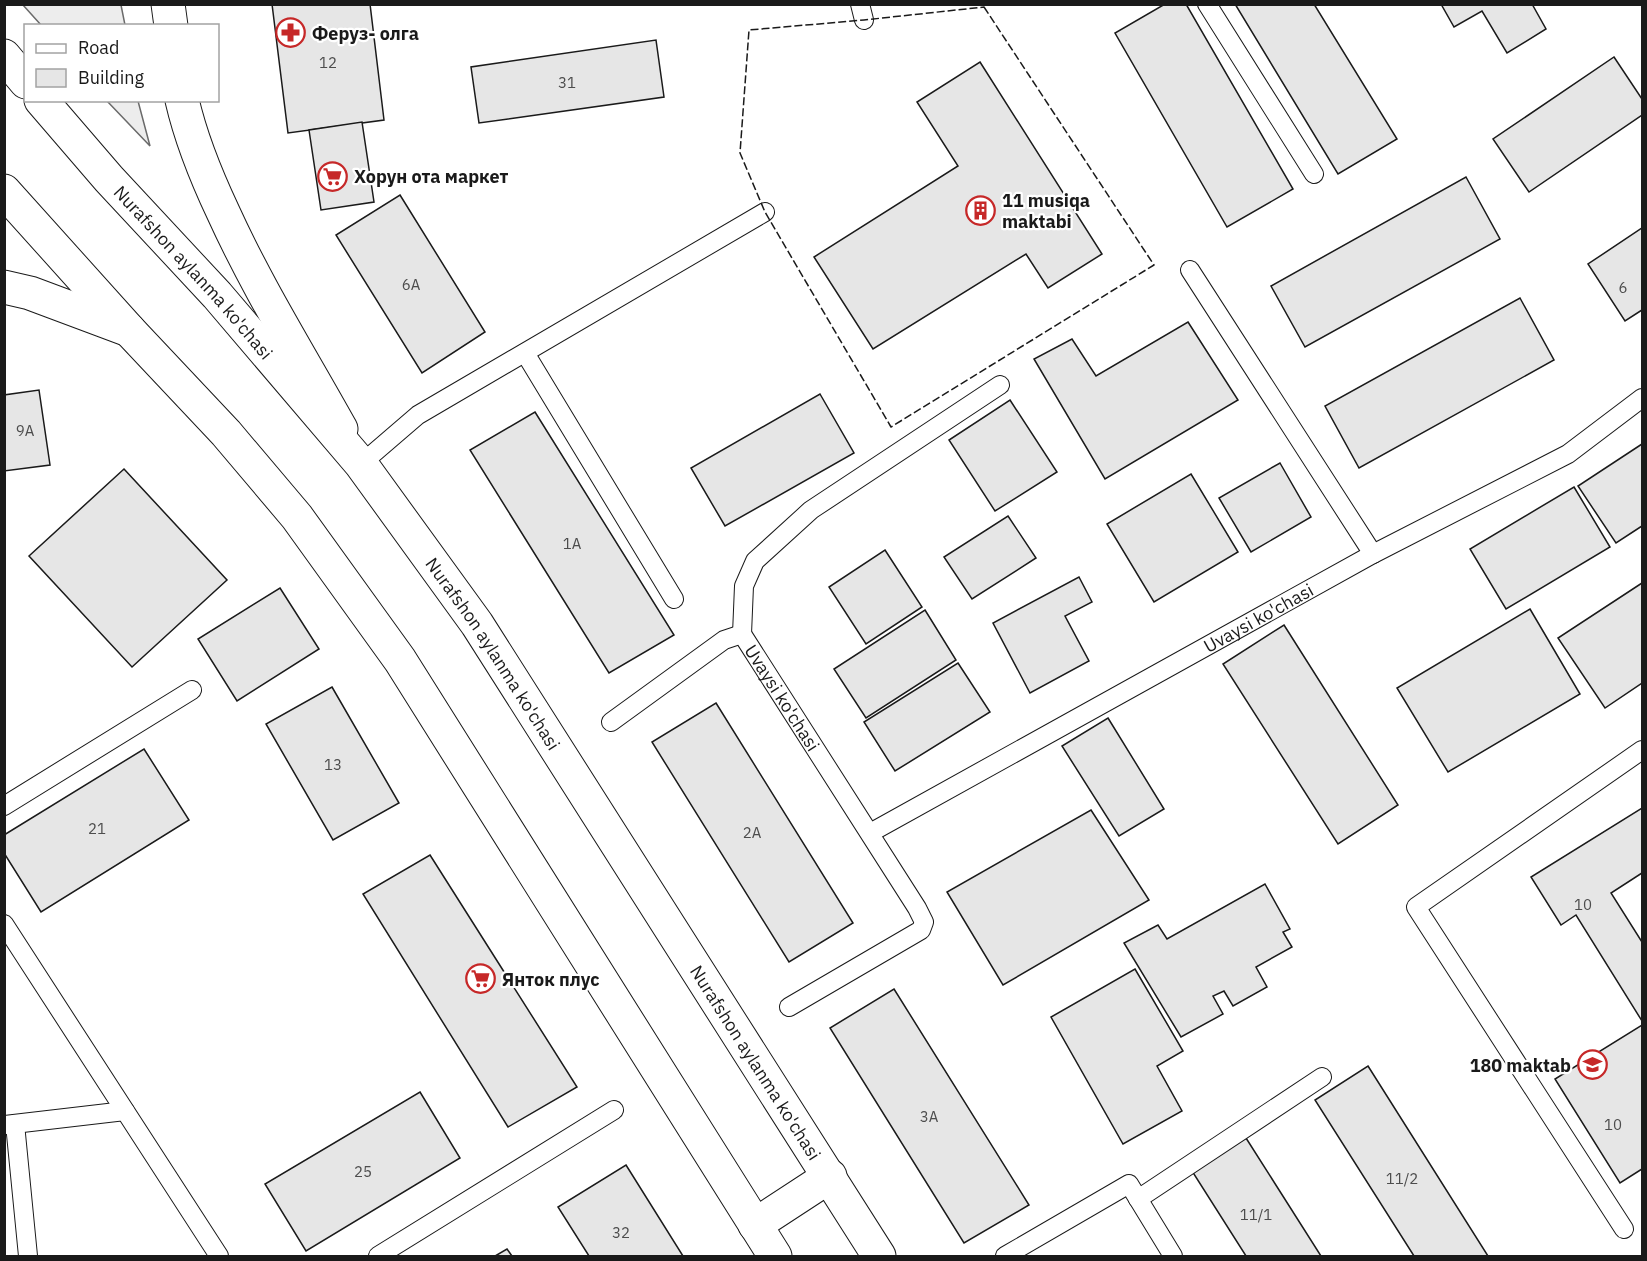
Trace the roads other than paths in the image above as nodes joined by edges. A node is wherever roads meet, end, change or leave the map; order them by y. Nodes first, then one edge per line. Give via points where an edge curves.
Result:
1 (168, 4) edge
2 (1207, 4) edge
3 (171, 24) edge
4 (4, 56) edge
5 (24, 80) edge
6 (43, 102) edge
7 (183, 102) edge
8 (1314, 174) dead end
9 (4, 191) edge
10 (765, 212) dead end
11 (1190, 270) dead end
12 (4, 287) edge
13 (129, 330) junction
14 (525, 353) junction
15 (1000, 385) dead end
16 (1642, 398) edge
17 (361, 464) junction
18 (1373, 554) junction
19 (674, 599) dead end
20 (742, 634) junction
21 (192, 690) dead end
22 (611, 722) dead end
23 (1642, 750) edge
24 (4, 806) edge
25 (870, 833) junction
26 (4, 924) edge
27 (789, 1007) dead end
28 (1322, 1077) dead end
29 (614, 1110) dead end
30 (125, 1111) junction
31 (10, 1124) edge
32 (830, 1176) junction
33 (1138, 1199) junction
34 (755, 1225) junction
35 (1624, 1229) dead end
36 (28, 1257) edge
37 (219, 1257) edge
38 (378, 1257) edge
39 (775, 1257) edge
40 (879, 1257) edge
41 (1005, 1257) edge
42 (1173, 1257) edge

1 - 3 main road
2 - 8 lane
4 - 5 main road
6 - 17 main road, Nurafshon aylanma ko'chasi via 217,295
7 - 17 main road via 197,152 241,249
9 - 13 main road
10 - 14 lane
11 - 18 lane
12 - 13 main road
13 - 34 main road via 226,433 297,517 393,650
14 - 17 lane via 418,415
14 - 19 lane
15 - 20 lane via 810,510 755,561 744,585
16 - 18 lane, Uvaysi ko'chasi via 1568,454
17 - 32 main road, Nurafshon aylanma ko'chasi via 477,624
18 - 25 lane, Uvaysi ko'chasi
20 - 22 lane, Uvaysi ko'chasi via 724,640
20 - 25 lane, Uvaysi ko'chasi
21 - 24 lane
23 - 35 lane via 1416,907
25 - 27 lane, Uvaysi ko'chasi via 917,908 924,922 921,930
26 - 30 lane
28 - 33 lane
29 - 38 lane
30 - 31 lane
30 - 37 lane
31 - 36 lane
32 - 34 main road
32 - 40 main road, Nurafshon aylanma ko'chasi
33 - 41 lane via 1129,1184
33 - 42 lane
34 - 39 main road

